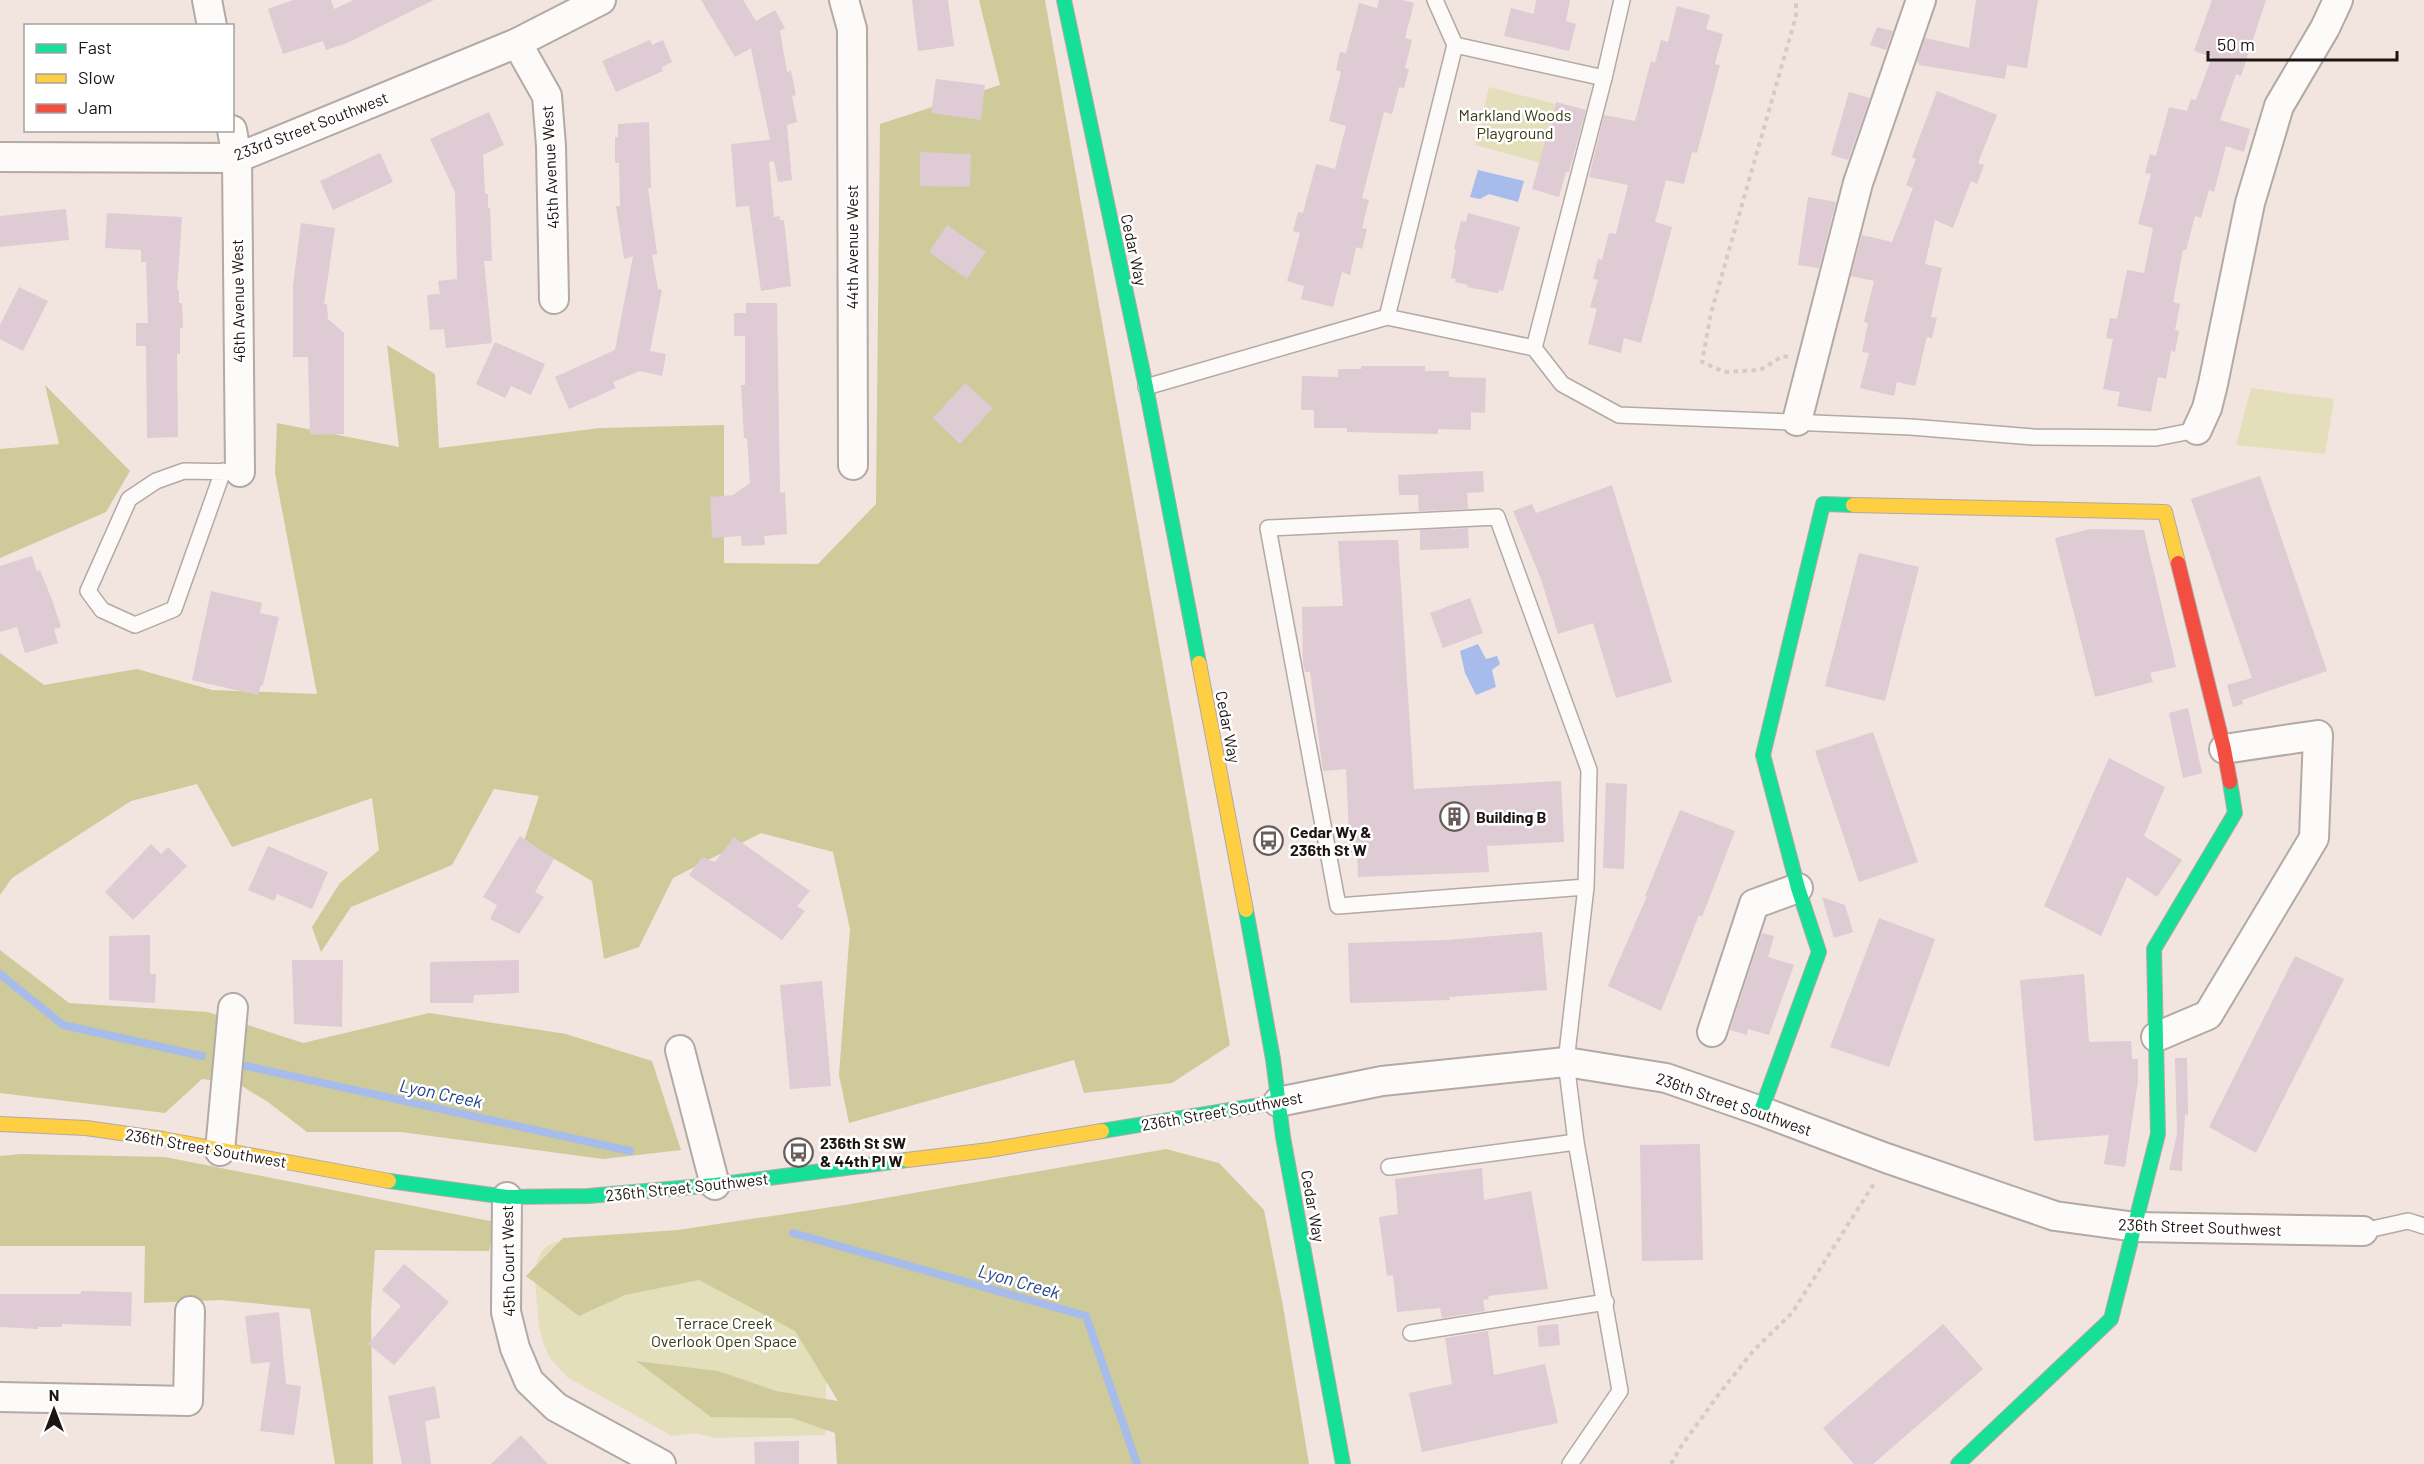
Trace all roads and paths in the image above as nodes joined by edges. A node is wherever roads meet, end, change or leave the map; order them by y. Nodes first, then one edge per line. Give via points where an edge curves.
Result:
1 (207, 0) edge
2 (601, 0) edge
3 (844, 0) edge
4 (1064, 0) edge
5 (1435, 0) edge
6 (1622, 0) edge
7 (1796, 0) edge
8 (1921, 0) edge
9 (2338, 0) edge
10 (572, 6) edge
11 (212, 24) edge
12 (517, 43) junction
13 (1455, 45) junction
14 (1604, 78) junction
15 (232, 132) edge
16 (0, 157) edge
17 (237, 158) junction
18 (554, 299) dead end
19 (1387, 317) junction
20 (1534, 348) junction
21 (1812, 362) junction
22 (1146, 387) junction
23 (1797, 422) junction
24 (2197, 430) joint
25 (853, 465) dead end
26 (231, 472) junction
27 (2224, 749) junction
28 (1586, 887) junction
29 (1798, 888) junction
30 (233, 1008) dead end
31 (1712, 1032) dead end
32 (2156, 1037) junction
33 (680, 1050) dead end
34 (1566, 1062) junction
35 (1278, 1102) junction
36 (1761, 1111) junction
37 (0, 1124) edge
38 (1576, 1142) junction
39 (220, 1151) junction
40 (1886, 1158) junction
41 (1389, 1167) dead end
42 (716, 1185) junction
43 (507, 1197) junction
44 (2424, 1226) edge
45 (2136, 1227) junction
46 (2363, 1231) joint
47 (1606, 1302) junction
48 (190, 1311) dead end
49 (1411, 1333) dead end
50 (0, 1397) edge
51 (661, 1464) edge
52 (1343, 1464) edge
53 (1570, 1464) edge
54 (1671, 1464) edge
55 (1958, 1464) edge

1 - 11 street
2 - 10 street, 233rd Street Southwest
3 - 25 street, 44th Avenue West via 852,29
4 - 22 main road, Cedar Way
5 - 13 lane
6 - 14 lane
7 - 21 path via 1796,16 1711,313 1702,362 1724,372 1760,370 1783,356
8 - 21 street via 1858,183
9 - 24 street via 2279,106 2250,203 2213,384
10 - 12 street, 233rd Street Southwest
12 - 17 street, 233rd Street Southwest
12 - 18 street, 45th Avenue West via 547,96
13 - 14 lane
13 - 19 lane
14 - 20 lane
15 - 17 street, 46th Avenue West
16 - 17 street, 233rd Street Southwest
17 - 26 street, 46th Avenue West
19 - 20 lane
19 - 22 lane
20 - 23 lane via 1562,384 1620,415
21 - 23 street
22 - 35 main road, Cedar Way via 1246,909
23 - 24 lane via 2033,437 2156,438
26 - 26 lane via 184,471 156,481 129,500 88,591 102,610 135,625 174,609
27 - 29 main road via 2165,512 1823,504 1762,755
27 - 32 main road via 2235,813 2154,949
27 - 32 street via 2318,735 2314,838 2208,1015
28 - 28 lane via 1338,906 1268,528 1497,517 1589,770
28 - 34 lane
29 - 31 street via 1754,904
29 - 36 main road via 1819,952
30 - 39 street
32 - 45 main road via 2158,1134
33 - 42 street
34 - 35 street, 236th Street Southwest via 1382,1081
34 - 36 street, 236th Street Southwest via 1666,1078
34 - 38 lane
35 - 42 main road, 236th Street Southwest via 989,1150
35 - 52 main road, Cedar Way
36 - 40 street, 236th Street Southwest
37 - 39 main road, 236th Street Southwest via 86,1128
38 - 41 lane
38 - 47 lane
39 - 43 main road, 236th Street Southwest via 359,1177
40 - 45 street, 236th Street Southwest via 2055,1216
40 - 54 path via 1870,1193 1792,1313 1754,1350
42 - 43 main road, 236th Street Southwest via 588,1196
43 - 51 street, 45th Court West via 506,1312 529,1382 556,1407
44 - 46 lane, 236th Street Southwest via 2408,1221
45 - 46 street, 236th Street Southwest
45 - 55 main road via 2111,1319
47 - 49 lane
47 - 53 lane via 1620,1391
48 - 50 street via 188,1401

